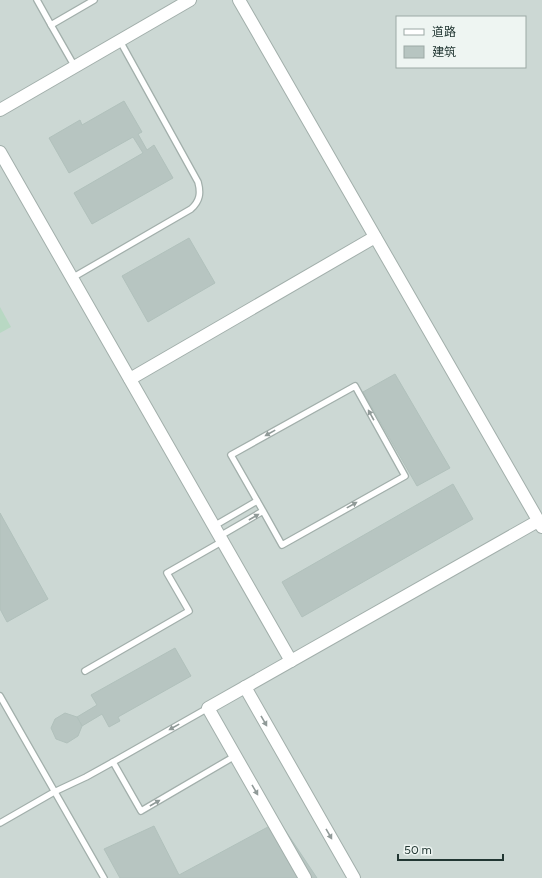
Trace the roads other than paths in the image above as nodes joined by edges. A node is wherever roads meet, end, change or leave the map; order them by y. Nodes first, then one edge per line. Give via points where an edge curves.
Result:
1 (37, 0) edge
2 (94, 0) edge
3 (190, 0) edge
4 (239, 0) edge
5 (51, 25) junction
6 (120, 41) junction
7 (75, 67) junction
8 (0, 110) edge
9 (0, 152) edge
10 (375, 237) junction
11 (72, 278) junction
12 (130, 379) junction
13 (257, 501) junction
14 (263, 511) junction
15 (540, 524) edge
16 (219, 534) junction
17 (291, 661) junction
18 (86, 671) dead end
19 (245, 687) junction
20 (0, 696) edge
21 (208, 708) junction
22 (235, 756) junction
23 (113, 762) junction
24 (54, 792) junction
25 (0, 823) edge
26 (104, 878) edge
27 (305, 878) edge
28 (354, 878) edge

1 - 5 lane
2 - 5 lane
3 - 6 street
4 - 10 street
5 - 7 lane
6 - 7 street
6 - 11 lane via 198,182 200,197 191,209
7 - 8 street
9 - 11 street
10 - 12 street
10 - 15 street
11 - 12 street
12 - 16 street
13 - 14 lane
14 -> 13 lane via 282,545 405,476 355,386 232,455
13 - 16 lane
16 -> 14 lane
15 - 17 street
16 - 17 street
16 - 18 lane via 167,573 189,611
17 - 19 street
19 - 21 street
19 -> 28 street
20 - 24 lane
21 - 22 street
21 -> 23 lane
23 -> 22 lane via 141,811
22 -> 27 street
23 - 24 lane
24 - 25 lane
24 - 26 lane

